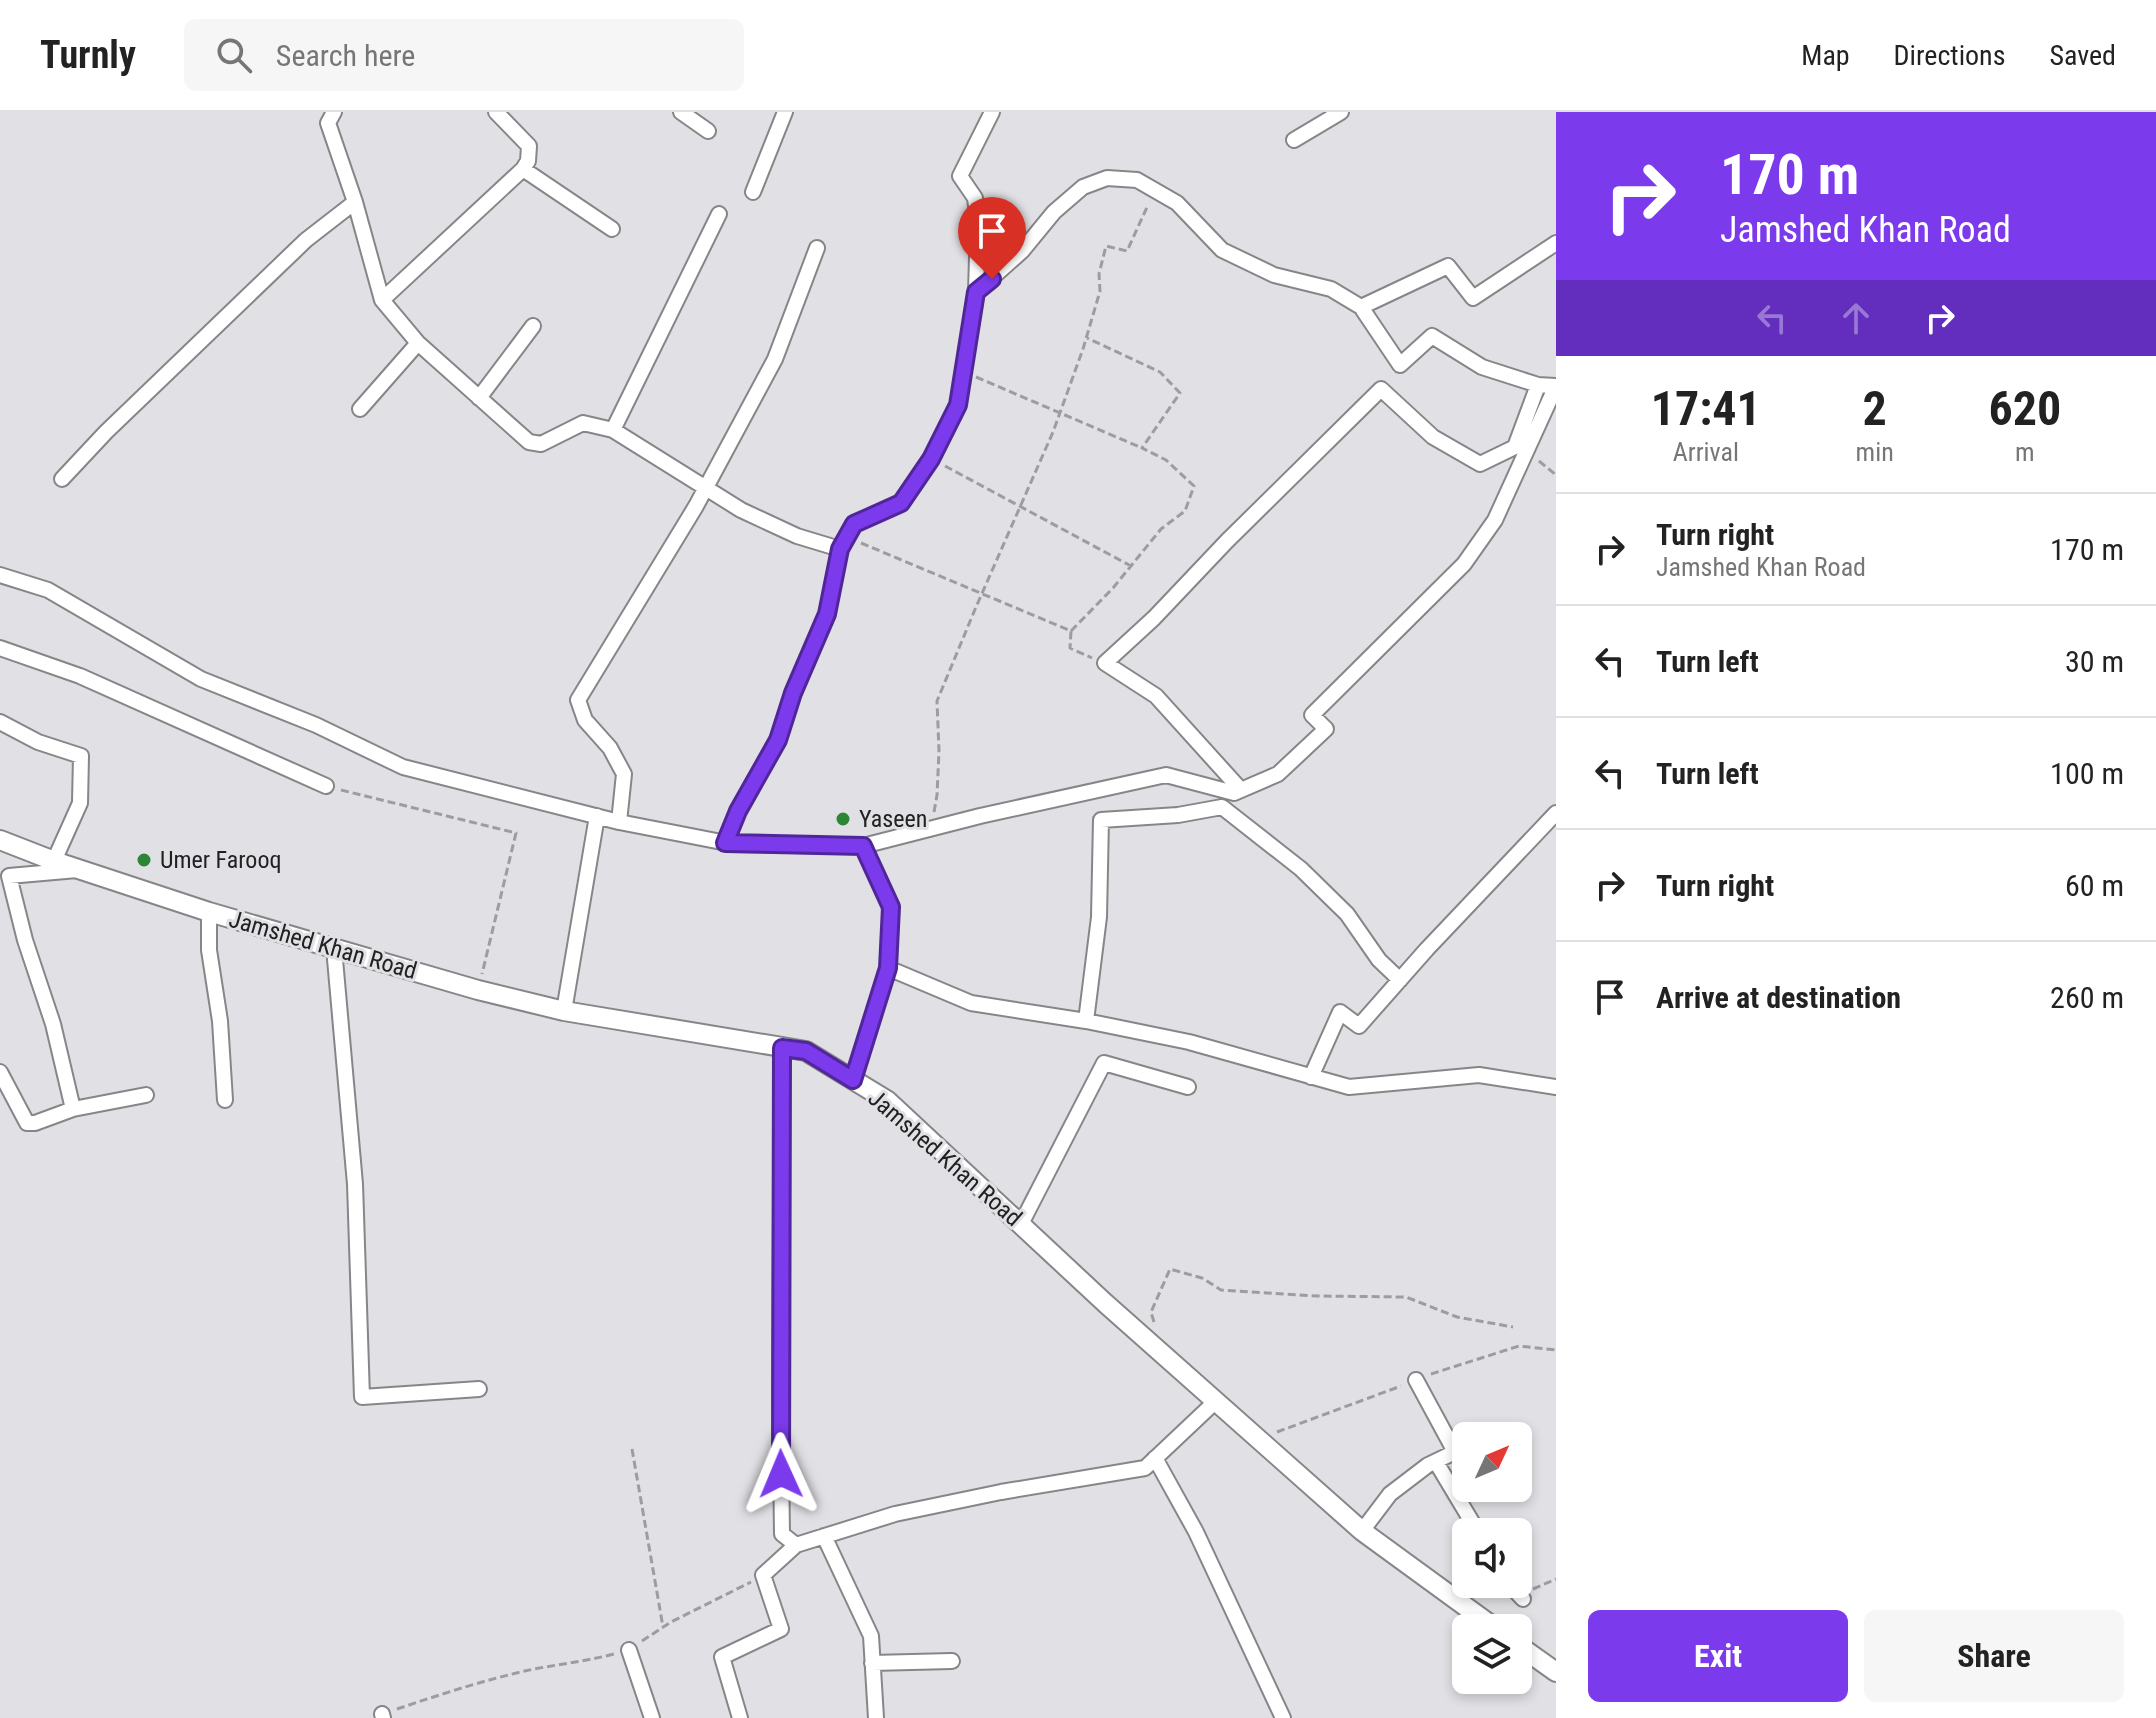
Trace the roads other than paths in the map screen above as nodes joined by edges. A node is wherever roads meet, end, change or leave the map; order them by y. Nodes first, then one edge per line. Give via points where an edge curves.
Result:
1 (334, 112) edge
2 (496, 112) edge
3 (681, 112) edge
4 (785, 112) edge
5 (992, 112) edge
6 (1341, 112) edge
7 (708, 131) dead end
8 (1294, 140) dead end
9 (523, 169) junction
10 (753, 192) dead end
11 (355, 202) junction
12 (719, 214) dead end
13 (612, 229) dead end
14 (1556, 243) edge
15 (817, 248) dead end
16 (976, 292) junction
17 (382, 300) junction
18 (1361, 307) junction
19 (533, 326) dead end
20 (418, 343) junction
21 (1538, 385) junction
22 (1556, 386) edge
23 (479, 398) junction
24 (360, 409) dead end
25 (613, 430) junction
26 (62, 479) dead end
27 (705, 486) junction
28 (843, 543) junction
29 (0, 575) edge
30 (0, 648) edge
31 (0, 722) edge
32 (326, 786) road end
33 (1241, 790) junction
34 (597, 816) junction
35 (619, 822) junction
36 (1553, 822) edge
37 (0, 840) edge
38 (725, 843) junction
39 (863, 846) junction
40 (54, 861) junction
41 (85, 870) junction
42 (7, 901) edge
43 (209, 912) junction
44 (334, 948) junction
45 (888, 968) junction
46 (1400, 980) junction
47 (564, 1011) junction
48 (1086, 1021) junction
49 (782, 1048) junction
50 (0, 1072) edge
51 (1311, 1077) junction
52 (853, 1080) junction
53 (1188, 1087) dead end
54 (1556, 1087) edge
55 (146, 1095) dead end
56 (225, 1100) dead end
57 (73, 1109) junction
58 (1021, 1224) junction
59 (1416, 1380) dead end
60 (479, 1389) dead end
61 (1216, 1401) junction
62 (1155, 1458) junction
63 (1436, 1462) junction
64 (1470, 1518) edge
65 (1362, 1531) junction
66 (824, 1536) junction
67 (796, 1545) junction
68 (1476, 1614) edge
69 (629, 1650) road end
70 (1532, 1655) edge
71 (952, 1661) dead end
72 (872, 1663) junction
73 (1556, 1672) edge
74 (652, 1718) edge
75 (740, 1718) edge
76 (876, 1718) edge
77 (1283, 1718) edge

1 - 11 street via 328,123
2 - 9 street via 529,146
3 - 7 street
4 - 10 street
5 - 16 street via 960,176 975,198
6 - 8 street
9 - 13 street
9 - 17 street
11 - 17 street
11 - 26 street via 306,240
12 - 25 street
14 - 18 street via 1473,298 1448,266
15 - 27 street via 775,359
16 - 18 street via 1022,251 1054,212 1083,187 1107,178 1137,180 1177,203 1222,250 1274,275 1331,289
16 - 28 street via 958,405 931,459 901,503 854,524
17 - 20 street
18 - 21 street via 1400,365 1432,336 1482,367
19 - 23 street
20 - 23 street
20 - 24 street
21 - 22 street
21 - 33 street via 1515,447 1480,464 1433,437 1381,389 1105,663 1156,696
22 - 33 street via 1495,520 1464,564 1312,715 1326,729 1278,774
23 - 25 street via 529,442 541,444 583,423
25 - 27 street
27 - 28 street via 797,536
27 - 35 street via 578,700 585,720 624,774
28 - 38 street via 827,614 778,740
29 - 34 street via 48,590 201,679 403,767
30 - 32 street via 80,676
31 - 40 street via 81,756 80,803
33 - 39 street via 1234,793 1166,775
34 - 35 street
34 - 47 street
35 - 38 street
36 - 46 street
37 - 40 street, Jamshed Khan Road
38 - 39 street
39 - 45 street via 891,907
40 - 41 street, Jamshed Khan Road
41 - 42 street via 9,876
41 - 43 street, Jamshed Khan Road
42 - 57 street via 53,1024
43 - 44 street, Jamshed Khan Road
43 - 56 street
44 - 47 street, Jamshed Khan Road
44 - 60 street via 355,1184 362,1397
45 - 48 street via 971,1003
45 - 52 street
46 - 48 street via 1347,914 1301,869 1222,807 1101,820 1099,917
46 - 51 street via 1359,1026 1340,1012
47 - 49 street, Jamshed Khan Road
48 - 51 street via 1189,1042
49 - 52 street, Jamshed Khan Road via 806,1051
49 - 67 street via 782,1534
50 - 57 street via 27,1123
51 - 54 street via 1349,1087 1479,1075
52 - 58 street, Jamshed Khan Road via 888,1101
53 - 58 street via 1104,1063
55 - 57 street
58 - 61 street, Jamshed Khan Road
59 - 63 street via 1455,1452
61 - 62 street
61 - 65 street, Jamshed Khan Road
62 - 66 street via 1145,1468 910,1511
62 - 77 street via 1196,1532
63 - 64 street
63 - 65 street via 1390,1494
65 - 68 street, Jamshed Khan Road
66 - 67 street
66 - 72 street via 871,1636
67 - 75 street via 763,1575 781,1629 722,1657
69 - 74 street
70 - 73 street
71 - 72 street
72 - 76 street

